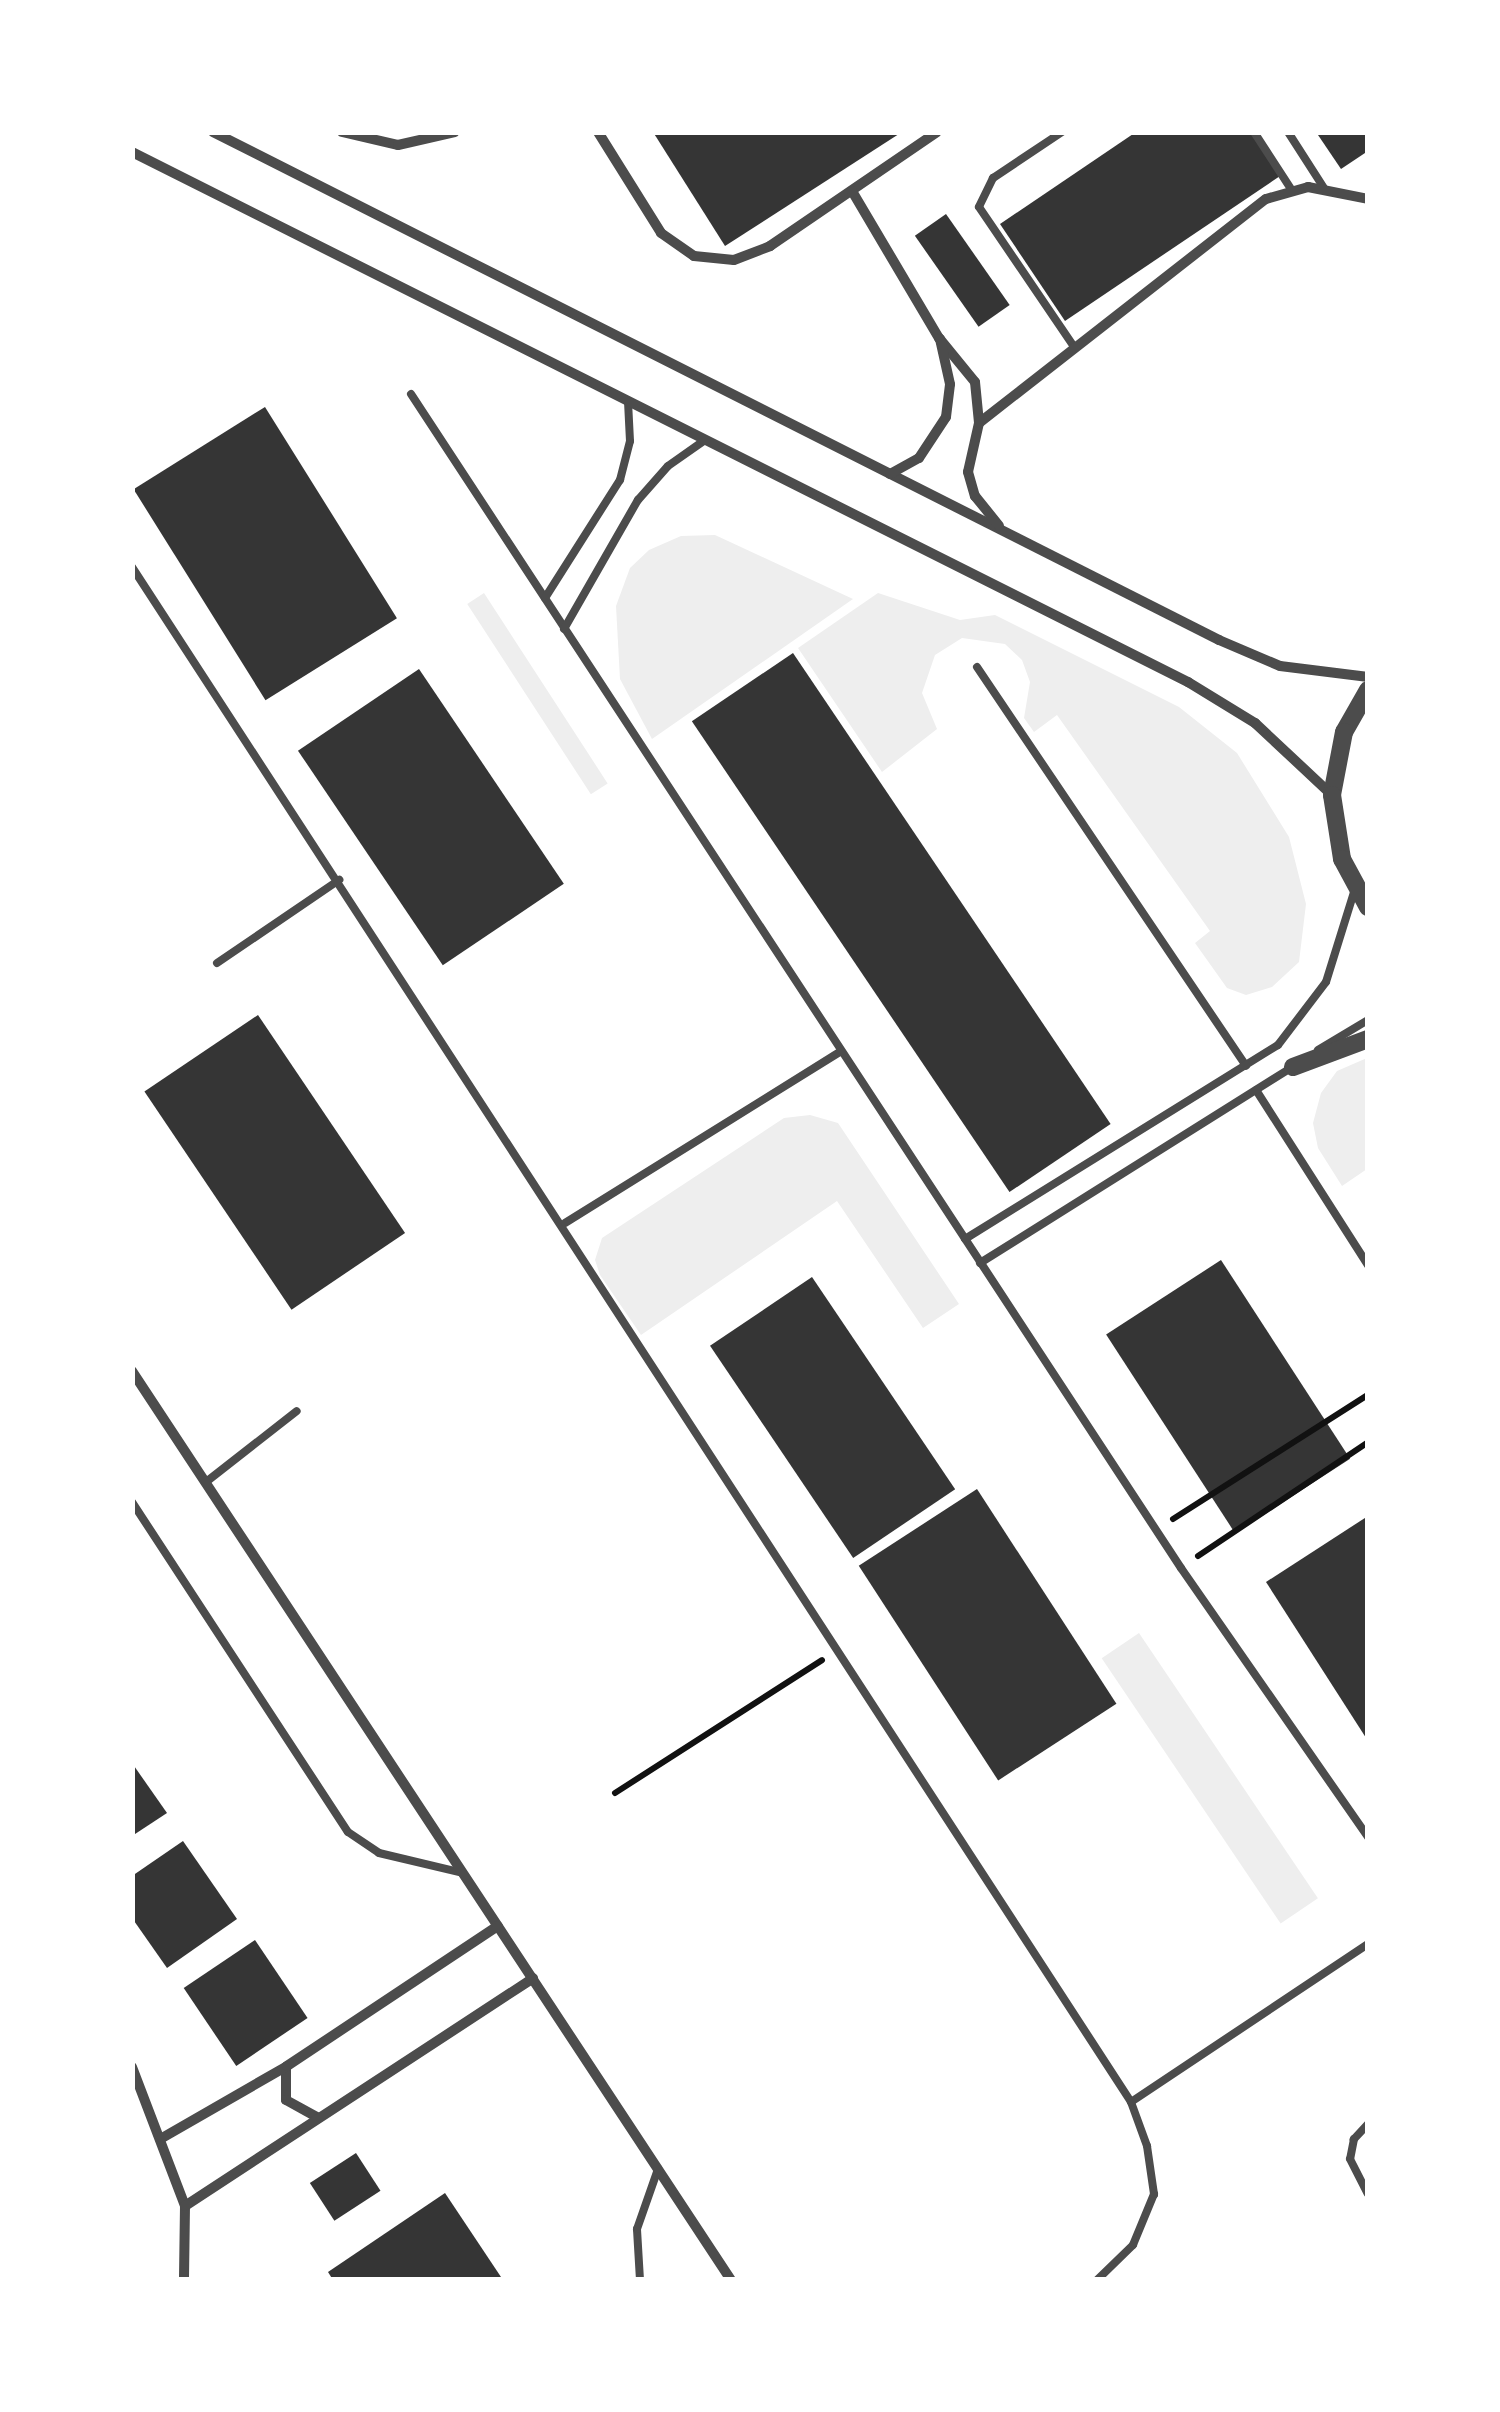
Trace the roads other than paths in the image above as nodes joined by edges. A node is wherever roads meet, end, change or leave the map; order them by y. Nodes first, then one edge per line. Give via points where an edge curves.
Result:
1 (213, 132) edge
2 (342, 132) edge
3 (455, 132) edge
4 (598, 132) edge
5 (938, 132) edge
6 (1062, 132) edge
7 (1254, 132) edge
8 (1288, 132) edge
9 (132, 152) edge
10 (1324, 188) junction
11 (1292, 189) junction
12 (852, 191) junction
13 (1368, 199) edge
14 (939, 338) junction
15 (1074, 347) junction
16 (410, 394) dead end
17 (628, 401) junction
18 (979, 423) junction
19 (705, 440) junction
20 (890, 474) junction
21 (1004, 531) junction
22 (132, 568) edge
23 (545, 598) junction
24 (564, 629) junction
25 (977, 667) dead end
26 (1368, 676) edge
27 (1368, 690) edge
28 (1332, 796) junction
29 (339, 880) junction
30 (1355, 888) junction
31 (1368, 907) edge
32 (216, 963) dead end
33 (1368, 1020) edge
34 (1368, 1039) edge
35 (841, 1051) junction
36 (1246, 1066) junction
37 (1294, 1066) junction
38 (1256, 1090) junction
39 (565, 1223) junction
40 (965, 1239) junction
41 (980, 1263) junction
42 (1368, 1265) edge
43 (132, 1371) edge
44 (297, 1411) dead end
45 (206, 1482) junction
46 (132, 1502) edge
47 (1368, 1837) edge
48 (463, 1873) junction
49 (498, 1926) junction
50 (1368, 1944) edge
51 (532, 1978) junction
52 (287, 2066) junction
53 (132, 2067) edge
54 (1131, 2102) junction
55 (317, 2117) junction
56 (1368, 2124) edge
57 (162, 2138) junction
58 (658, 2169) junction
59 (1368, 2194) edge
60 (185, 2206) junction
61 (184, 2280) edge
62 (640, 2280) edge
63 (732, 2280) edge
64 (1097, 2280) edge

1 - 20 street
2 - 3 street via 398,145
4 - 12 street via 661,233 694,256 753,256
5 - 12 street
6 - 15 lane via 993,178 979,207
7 - 11 lane
8 - 10 lane
9 - 17 street
10 - 11 street
10 - 13 street
11 - 15 street via 1255,207
12 - 14 street
14 - 18 street via 975,382
14 - 20 street via 950,384 946,417 919,458
15 - 18 street
16 - 23 lane
17 - 19 street
17 - 23 lane via 630,441 620,480
18 - 21 street via 968,460 970,485
19 - 24 lane via 668,466 638,500
19 - 28 street via 1226,704
20 - 21 street
21 - 26 street via 1280,666
22 - 29 lane
23 - 24 lane
24 - 35 lane
25 - 36 lane
27 - 28 street via 1344,732
28 - 30 street via 1334,827
29 - 32 lane
29 - 39 lane
30 - 31 street
30 - 36 lane via 1314,1005
33 - 37 lane
34 - 37 street
35 - 39 lane
35 - 40 lane
36 - 40 lane
37 - 38 lane
38 - 41 lane
38 - 42 lane
39 - 54 lane
40 - 41 lane
41 - 47 lane
43 - 45 street
44 - 45 lane
45 - 48 street
46 - 48 lane via 348,1832 380,1853
48 - 49 street
49 - 51 street
49 - 52 street
50 - 54 lane
51 - 55 street
51 - 58 street
52 - 55 street via 286,2100
52 - 57 street
53 - 57 street
54 - 64 lane via 1154,2194 1133,2245
55 - 60 street
56 - 59 lane via 1354,2139 1350,2160
57 - 60 street
58 - 62 lane via 637,2228
58 - 63 street
60 - 61 street

